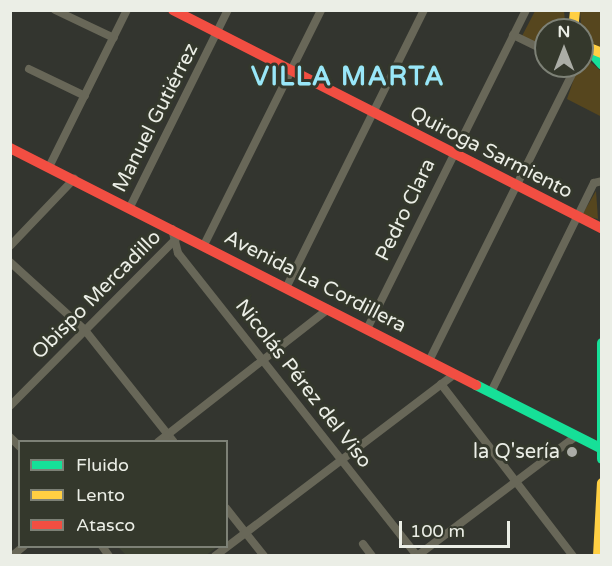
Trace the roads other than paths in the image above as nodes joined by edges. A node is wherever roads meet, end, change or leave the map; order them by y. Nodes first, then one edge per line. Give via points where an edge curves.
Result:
1 (56, 10) edge
2 (128, 10) edge
3 (173, 10) edge
4 (228, 10) edge
5 (321, 10) edge
6 (424, 10) edge
7 (526, 10) edge
8 (217, 33) junction
9 (513, 35) junction
10 (114, 38) junction
11 (534, 45) edge
12 (29, 69) dead end
13 (291, 71) junction
14 (569, 78) edge
15 (85, 96) junction
16 (372, 113) junction
17 (10, 148) edge
18 (453, 153) junction
19 (49, 167) junction
20 (74, 179) junction
21 (602, 181) edge
22 (517, 186) junction
23 (130, 207) junction
24 (577, 217) junction
25 (602, 229) edge
26 (177, 234) junction
27 (204, 245) junction
28 (10, 246) edge
29 (10, 262) edge
30 (286, 288) junction
31 (328, 309) junction
32 (84, 329) junction
33 (367, 329) junction
34 (602, 343) edge
35 (429, 361) junction
36 (264, 363) junction
37 (455, 374) junction
38 (441, 384) junction
39 (491, 392) junction
40 (601, 399) edge
41 (10, 406) edge
42 (168, 434) junction
43 (576, 436) junction
44 (159, 440) edge
45 (173, 440) edge
46 (601, 452) edge
47 (341, 460) junction
48 (516, 480) junction
49 (602, 483) edge
50 (228, 510) edge
51 (246, 532) junction
52 (363, 544) dead end
53 (228, 545) edge
54 (264, 555) edge
55 (372, 555) edge
56 (417, 555) edge
57 (573, 555) edge
58 (598, 555) edge

1 - 10 street
2 - 10 street
3 - 8 main road, Quiroga Sarmiento
4 - 8 street, Manuel Gutiérrez
5 - 13 street
6 - 16 street
7 - 9 street, Pedro Clara
8 - 13 main road, Quiroga Sarmiento
8 - 23 street, Manuel Gutiérrez
9 - 11 street
9 - 18 street, Pedro Clara
10 - 15 street
12 - 15 street
13 - 16 main road, Quiroga Sarmiento
13 - 27 street
14 - 22 street
15 - 19 street
16 - 18 main road, Quiroga Sarmiento
16 - 30 street
17 - 19 main road, Avenida La Cordillera
18 - 22 main road, Quiroga Sarmiento
18 - 33 street, Pedro Clara
19 - 20 main road, Avenida La Cordillera
20 - 23 main road, Avenida La Cordillera
20 - 28 street
21 - 24 street via 594,183
22 - 24 main road, Quiroga Sarmiento
22 - 35 street
23 - 26 main road, Avenida La Cordillera
24 - 25 main road, Quiroga Sarmiento
24 - 39 street
26 - 27 main road, Avenida La Cordillera
26 - 32 street, Obispo Mercadillo
26 - 36 street, Nicolás Pérez del Viso via 178,253
27 - 30 main road, Avenida La Cordillera
29 - 32 street
30 - 31 main road, Avenida La Cordillera
31 - 33 main road, Avenida La Cordillera
31 - 36 street
32 - 41 street, Obispo Mercadillo
32 - 42 street
33 - 35 main road, Avenida La Cordillera
34 - 40 main road
35 - 37 main road, Avenida La Cordillera
36 - 42 street
36 - 47 street, Nicolás Pérez del Viso
37 - 38 street
37 - 39 main road, Avenida La Cordillera
38 - 47 street
38 - 48 street
39 - 43 main road, Avenida La Cordillera
40 - 46 main road
42 - 44 street
42 - 45 street
43 - 46 main road, Avenida La Cordillera
43 - 48 street
47 - 51 street
47 - 56 street, Nicolás Pérez del Viso
48 - 56 street
48 - 57 street
49 - 58 main road
50 - 51 street
51 - 53 street
51 - 54 street
52 - 55 street

